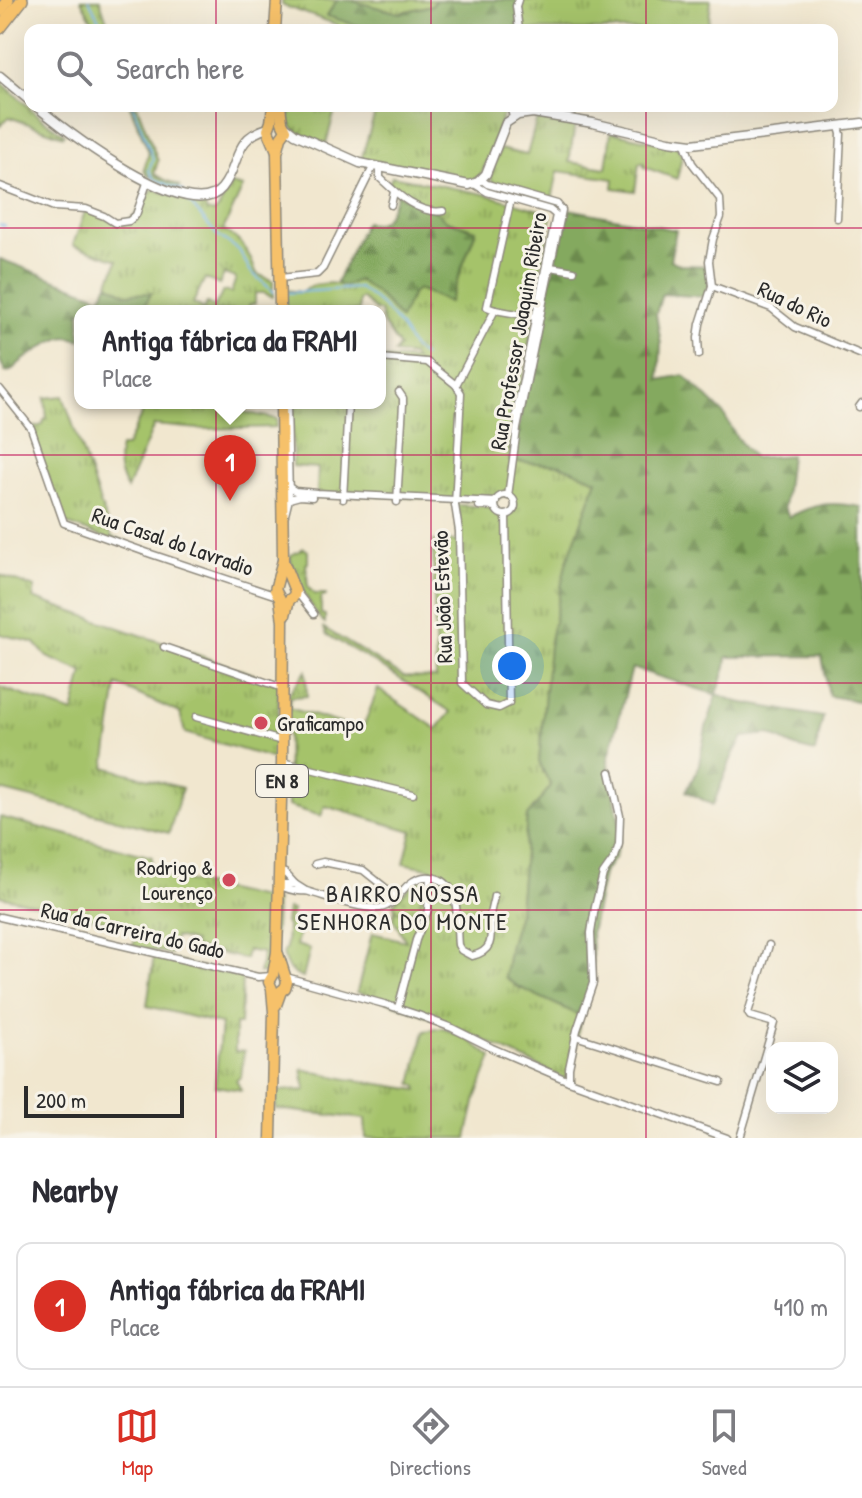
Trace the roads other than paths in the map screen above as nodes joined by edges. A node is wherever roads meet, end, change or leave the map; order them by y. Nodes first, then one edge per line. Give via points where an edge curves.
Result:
1 (8, 0) edge
2 (22, 0) edge
3 (277, 0) edge
4 (518, 0) edge
5 (0, 11) edge
6 (276, 24) edge
7 (518, 24) edge
8 (0, 28) edge
9 (0, 76) edge
10 (24, 96) edge
11 (44, 112) edge
12 (274, 112) edge
13 (280, 112) edge
14 (512, 112) edge
15 (513, 117) junction
16 (862, 123) edge
17 (839, 127) junction
18 (279, 131) junction
19 (688, 144) junction
20 (376, 168) junction
21 (478, 182) junction
22 (147, 183) junction
23 (0, 186) edge
24 (394, 192) junction
25 (513, 192) junction
26 (527, 196) junction
27 (511, 200) junction
28 (525, 204) junction
29 (391, 205) dead end
30 (443, 211) dead end
31 (837, 218) dead end
32 (551, 267) junction
33 (574, 271) dead end
34 (280, 278) junction
35 (712, 286) junction
36 (280, 305) edge
37 (495, 310) junction
38 (535, 317) junction
39 (699, 355) dead end
40 (862, 355) edge
41 (386, 359) edge
42 (456, 385) junction
43 (0, 389) edge
44 (399, 392) dead end
45 (281, 409) edge
46 (287, 409) edge
47 (348, 409) edge
48 (289, 487) junction
49 (506, 496) junction
50 (343, 497) junction
51 (289, 499) junction
52 (397, 500) junction
53 (455, 503) junction
54 (495, 505) junction
55 (506, 515) junction
56 (282, 522) junction
57 (287, 593) junction
58 (314, 614) dead end
59 (164, 647) dead end
60 (283, 688) junction
61 (196, 717) dead end
62 (282, 741) junction
63 (282, 762) junction
64 (610, 772) dead end
65 (413, 794) dead end
66 (315, 864) dead end
67 (279, 871) junction
68 (430, 877) junction
69 (279, 885) junction
70 (296, 888) junction
71 (494, 896) dead end
72 (397, 897) junction
73 (278, 903) junction
74 (0, 917) edge
75 (769, 945) dead end
76 (278, 982) junction
77 (398, 1008) junction
78 (575, 1036) junction
79 (569, 1081) junction
80 (721, 1082) dead end
81 (271, 1138) edge
82 (727, 1138) edge
83 (740, 1138) edge

1 - 5 highway
2 - 8 highway
3 - 6 main road
4 - 7 street
9 - 10 street
11 - 22 street
12 - 18 main road
13 - 18 main road
14 - 15 street
15 - 19 street via 533,113
15 - 21 street
16 - 17 street
17 - 19 street
17 - 31 street
18 - 20 street
18 - 22 street via 256,131 246,139 215,195 184,195
18 - 34 main road
19 - 35 street via 689,156 720,199 721,217 709,261
20 - 21 street via 464,185
20 - 24 street
20 - 34 street via 323,268 317,274
21 - 25 street, Rua Professor Joaquim Ribeiro
21 - 27 street, Rua Professor Joaquim Ribeiro via 483,190
22 - 23 street via 136,215 115,223 86,209 54,207
24 - 29 street
24 - 30 street via 433,212
25 - 26 street, Rua Professor Joaquim Ribeiro
25 - 27 street
26 - 28 street
26 - 32 street, Rua Professor Joaquim Ribeiro via 562,210
27 - 28 street, Rua Professor Joaquim Ribeiro
27 - 37 street via 487,307
28 - 38 street, Rua Professor Joaquim Ribeiro via 556,215
32 - 33 street
32 - 49 street, Rua Professor Joaquim Ribeiro
34 - 36 main road
35 - 39 street via 700,324
35 - 40 street, Rua do Rio via 771,308 795,327
37 - 38 street
37 - 42 street
38 - 49 street, Rua Professor Joaquim Ribeiro
41 - 42 street via 427,362
42 - 53 street via 461,393
43 - 57 street, Rua Casal do Lavradio via 31,428 64,523 264,590
44 - 52 street via 403,407
45 - 56 main road
46 - 48 street
47 - 50 street
48 - 50 street
48 - 51 street
49 - 54 street
49 - 55 street via 515,507
50 - 51 street
50 - 52 street
51 - 56 street
52 - 53 street
53 - 54 street
53 - 55 street, Rua João Estevão via 462,683 486,705 499,708 509,703
54 - 55 street
56 - 57 main road
57 - 58 street
57 - 60 main road, EN 8
59 - 60 street
60 - 62 main road, EN 8
61 - 62 street
62 - 63 main road, EN 8
63 - 65 street
63 - 67 main road, EN 8
64 - 78 street via 620,816 619,844 600,885 591,933 593,983
66 - 72 street via 363,870
67 - 69 main road, EN 8
67 - 70 street
68 - 71 street via 444,880 454,893 458,945 472,956 489,945
68 - 72 street via 417,878
68 - 77 street via 428,910
69 - 70 street
69 - 73 main road, EN 8
70 - 72 street via 372,908 384,908
70 - 73 street
73 - 76 main road, EN 8
74 - 76 street, Rua da Carreira do Gado
75 - 83 street via 748,1013 774,1023
76 - 77 street, Rua da Carreira do Gado via 304,983
76 - 81 main road, EN 8
77 - 79 street
78 - 79 street
78 - 80 street
79 - 82 street

